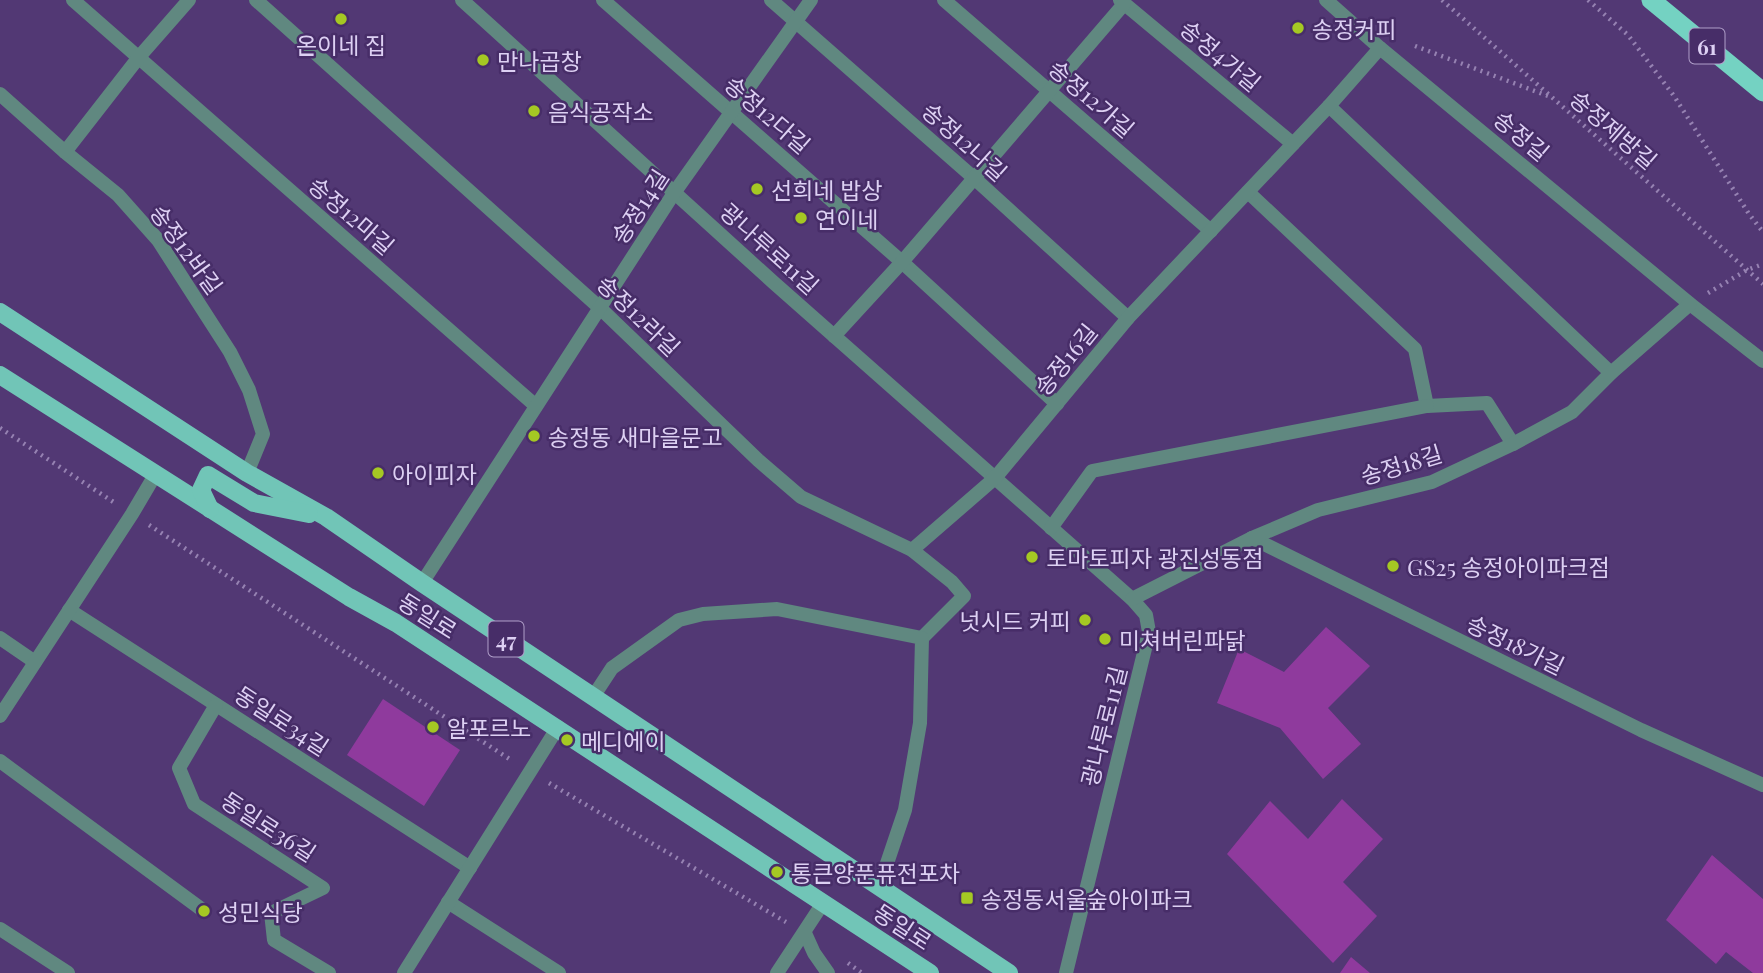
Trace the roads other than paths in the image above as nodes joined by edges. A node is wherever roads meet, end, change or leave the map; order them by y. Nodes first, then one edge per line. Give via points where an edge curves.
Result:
1 (73, 0) edge
2 (189, 0) edge
3 (256, 0) edge
4 (461, 0) edge
5 (603, 0) edge
6 (771, 0) edge
7 (811, 0) edge
8 (944, 0) edge
9 (1326, 0) edge
10 (1651, 0) edge
11 (1122, 2) edge
12 (796, 22) junction
13 (1380, 48) junction
14 (139, 57) junction
15 (1050, 92) junction
16 (1763, 92) edge
17 (0, 94) edge
18 (1329, 106) junction
19 (732, 112) junction
20 (1293, 144) junction
21 (65, 152) junction
22 (974, 178) junction
23 (1248, 192) junction
24 (674, 193) junction
25 (1211, 231) junction
26 (902, 262) junction
27 (1690, 303) junction
28 (600, 307) junction
29 (0, 312) edge
30 (1128, 318) junction
31 (834, 336) junction
32 (1763, 361) edge
33 (1611, 373) junction
34 (0, 375) edge
35 (1057, 404) junction
36 (1427, 405) junction
37 (536, 407) junction
38 (1513, 444) junction
39 (247, 473) junction
40 (155, 475) junction
41 (995, 478) junction
42 (211, 510) junction
43 (326, 517) junction
44 (1051, 528) junction
45 (1252, 538) junction
46 (912, 550) junction
47 (422, 583) junction
48 (1132, 599) junction
49 (69, 610) junction
50 (0, 638) edge
51 (922, 638) junction
52 (36, 662) junction
53 (593, 697) junction
54 (216, 705) junction
55 (0, 716) edge
56 (558, 727) junction
57 (0, 761) edge
58 (1763, 785) edge
59 (470, 868) junction
60 (879, 887) junction
61 (449, 902) junction
62 (823, 903) junction
63 (204, 911) dead end
64 (0, 929) edge
65 (805, 933) junction
66 (68, 973) edge
67 (329, 973) edge
68 (404, 973) edge
69 (559, 973) edge
70 (777, 973) edge
71 (828, 973) edge
72 (930, 973) edge
73 (1009, 973) edge
74 (1066, 973) edge

1 - 14 street, 송정12마길
2 - 14 street
3 - 28 street, 송정12라길
4 - 24 street, 광나루로11길
5 - 19 street, 송정12다길
6 - 12 street, 송정12나길
7 - 12 street, 송정14길
8 - 15 street, 송정12가길
9 - 13 street, 송정길
10 - 16 highway, 61
11 - 15 street
11 - 20 street, 송정4가길
12 - 19 street, 송정14길
12 - 22 street, 송정12나길
13 - 18 street, 송정16길
13 - 27 street, 송정길
14 - 21 street
14 - 37 street, 송정12마길
15 - 22 street
15 - 25 street, 송정12가길
17 - 21 street, 송정12바길
18 - 20 street, 송정16길
18 - 33 street
19 - 24 street, 송정14길
19 - 26 street, 송정12다길
20 - 23 street, 송정16길
21 - 39 street, 송정12바길 via 118,195 158,240 230,352 263,434
22 - 26 street
22 - 30 street, 송정12나길
23 - 25 street, 송정16길
23 - 36 street via 1415,349
24 - 28 street, 송정14길
24 - 31 street, 광나루로11길
25 - 30 street, 송정16길
26 - 31 street
26 - 35 street, 송정12다길
27 - 32 street, 송정길
27 - 33 street, 송정18길
28 - 37 street, 송정14길
28 - 46 street, 송정12라길 via 801,497
29 - 39 main road, 동일로 / 47
30 - 35 street, 송정16길
31 - 41 street, 광나루로11길
33 - 38 street, 송정18길 via 1572,412
34 - 40 main road, 동일로 / 47
35 - 41 street, 송정16길
36 - 38 street via 1488,403
36 - 44 street via 1092,471
37 - 47 street, 송정14길
38 - 45 street, 송정18길 via 1432,482 1318,510
39 - 43 main road, 동일로 / 47
40 - 42 main road, 동일로 / 47
40 - 49 street
41 - 44 street, 광나루로11길
41 - 46 street, 송정16길
42 - 43 main road via 201,490 208,475 254,503
42 - 56 main road, 동일로 / 47
43 - 47 main road, 동일로 / 47
44 - 48 street, 광나루로11길
45 - 48 street, 송정18길
45 - 58 street, 송정18가길 via 1628,724
46 - 51 street, 송정12라길 via 964,596
47 - 53 main road, 동일로 / 47
48 - 74 street, 광나루로11길 via 1146,615 1149,632
49 - 52 street
49 - 54 street, 동일로34길
50 - 52 street
51 - 53 street via 777,609 703,614 679,620 612,668
51 - 60 street, 동일로 via 920,723 905,810
52 - 55 street
53 - 60 main road, 동일로 / 47
54 - 59 street, 동일로34길
54 - 67 street, 동일로36길 via 179,768 194,804 323,888 271,914 274,940
56 - 59 street
56 - 62 main road, 동일로 / 47
57 - 63 street
59 - 61 street
60 - 73 main road, 동일로 / 47
61 - 68 street
61 - 69 street
62 - 65 street
62 - 72 main road, 동일로 / 47
64 - 66 street
65 - 70 street
65 - 71 street

